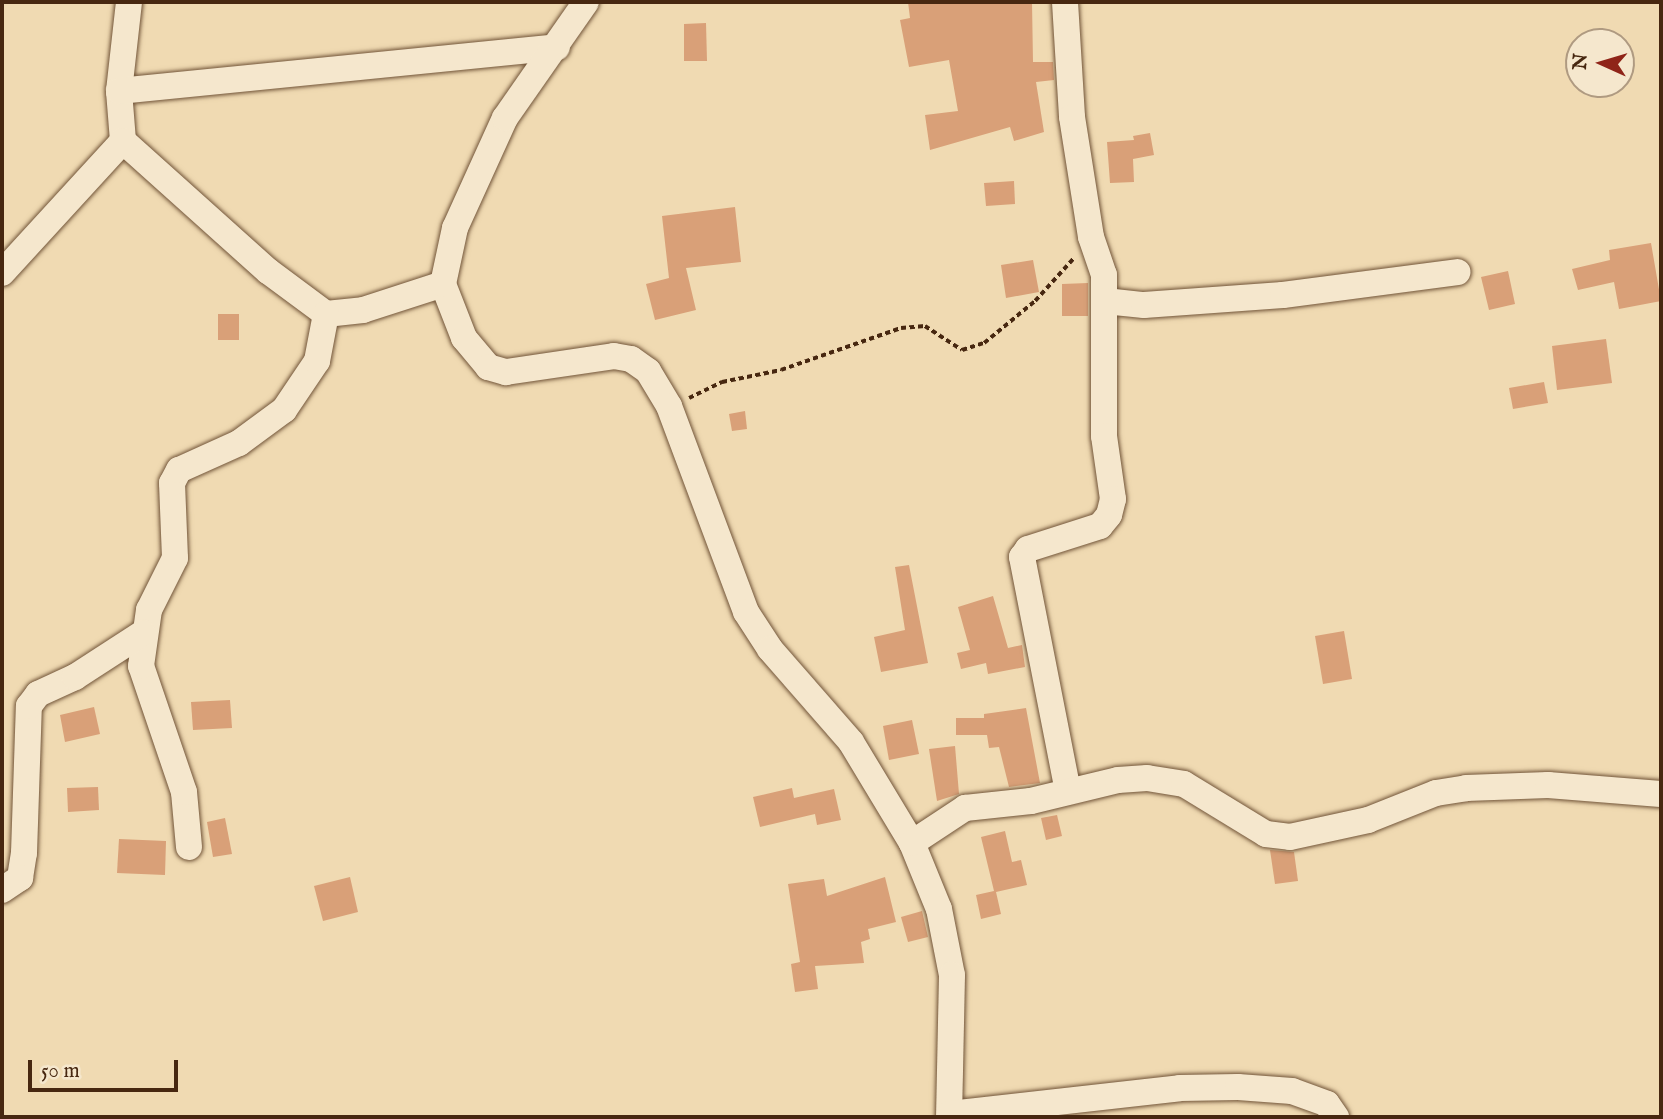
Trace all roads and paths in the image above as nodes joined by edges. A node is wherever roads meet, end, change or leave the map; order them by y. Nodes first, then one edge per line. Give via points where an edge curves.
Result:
1 (130, 2) edge
2 (586, 2) edge
3 (1065, 2) edge
4 (556, 47) junction
5 (119, 91) junction
6 (123, 141) junction
7 (1091, 237) junction
8 (1457, 272) dead end
9 (2, 273) edge
10 (443, 284) junction
11 (1105, 301) junction
12 (326, 314) junction
13 (669, 406) junction
14 (143, 633) junction
15 (1068, 792) junction
16 (1661, 794) edge
17 (912, 843) junction
18 (189, 848) dead end
19 (2, 890) edge
20 (949, 1116) edge
21 (1336, 1117) edge

1 - 5 street
2 - 4 street
3 - 7 street via 1072,117
4 - 5 street
4 - 10 street via 505,118 454,228
5 - 6 street
6 - 9 street
6 - 12 street via 268,271
7 - 11 street via 1104,275
7 - 13 path via 1035,301 984,343 962,350 925,326 901,328 781,370 722,382
8 - 11 street via 1283,295 1144,305
10 - 12 street via 363,310
10 - 13 street via 464,338 488,367 506,372 614,356 631,359 648,370
11 - 15 street via 1104,436 1114,499 1109,515 1100,526 1028,549 1022,557
12 - 14 street via 317,361 284,410 239,443 178,470 171,507 175,558
13 - 17 street via 746,612 770,649 851,742
14 - 18 street via 141,666 184,793
14 - 19 street via 75,677 38,694 29,706 24,853 20,878
15 - 16 street via 1118,780 1164,777 1184,784 1266,834 1290,837 1368,820 1436,793 1548,785
15 - 17 street via 965,808
17 - 20 street via 939,909 952,975
20 - 21 street via 1180,1088 1238,1087 1292,1091 1326,1104

